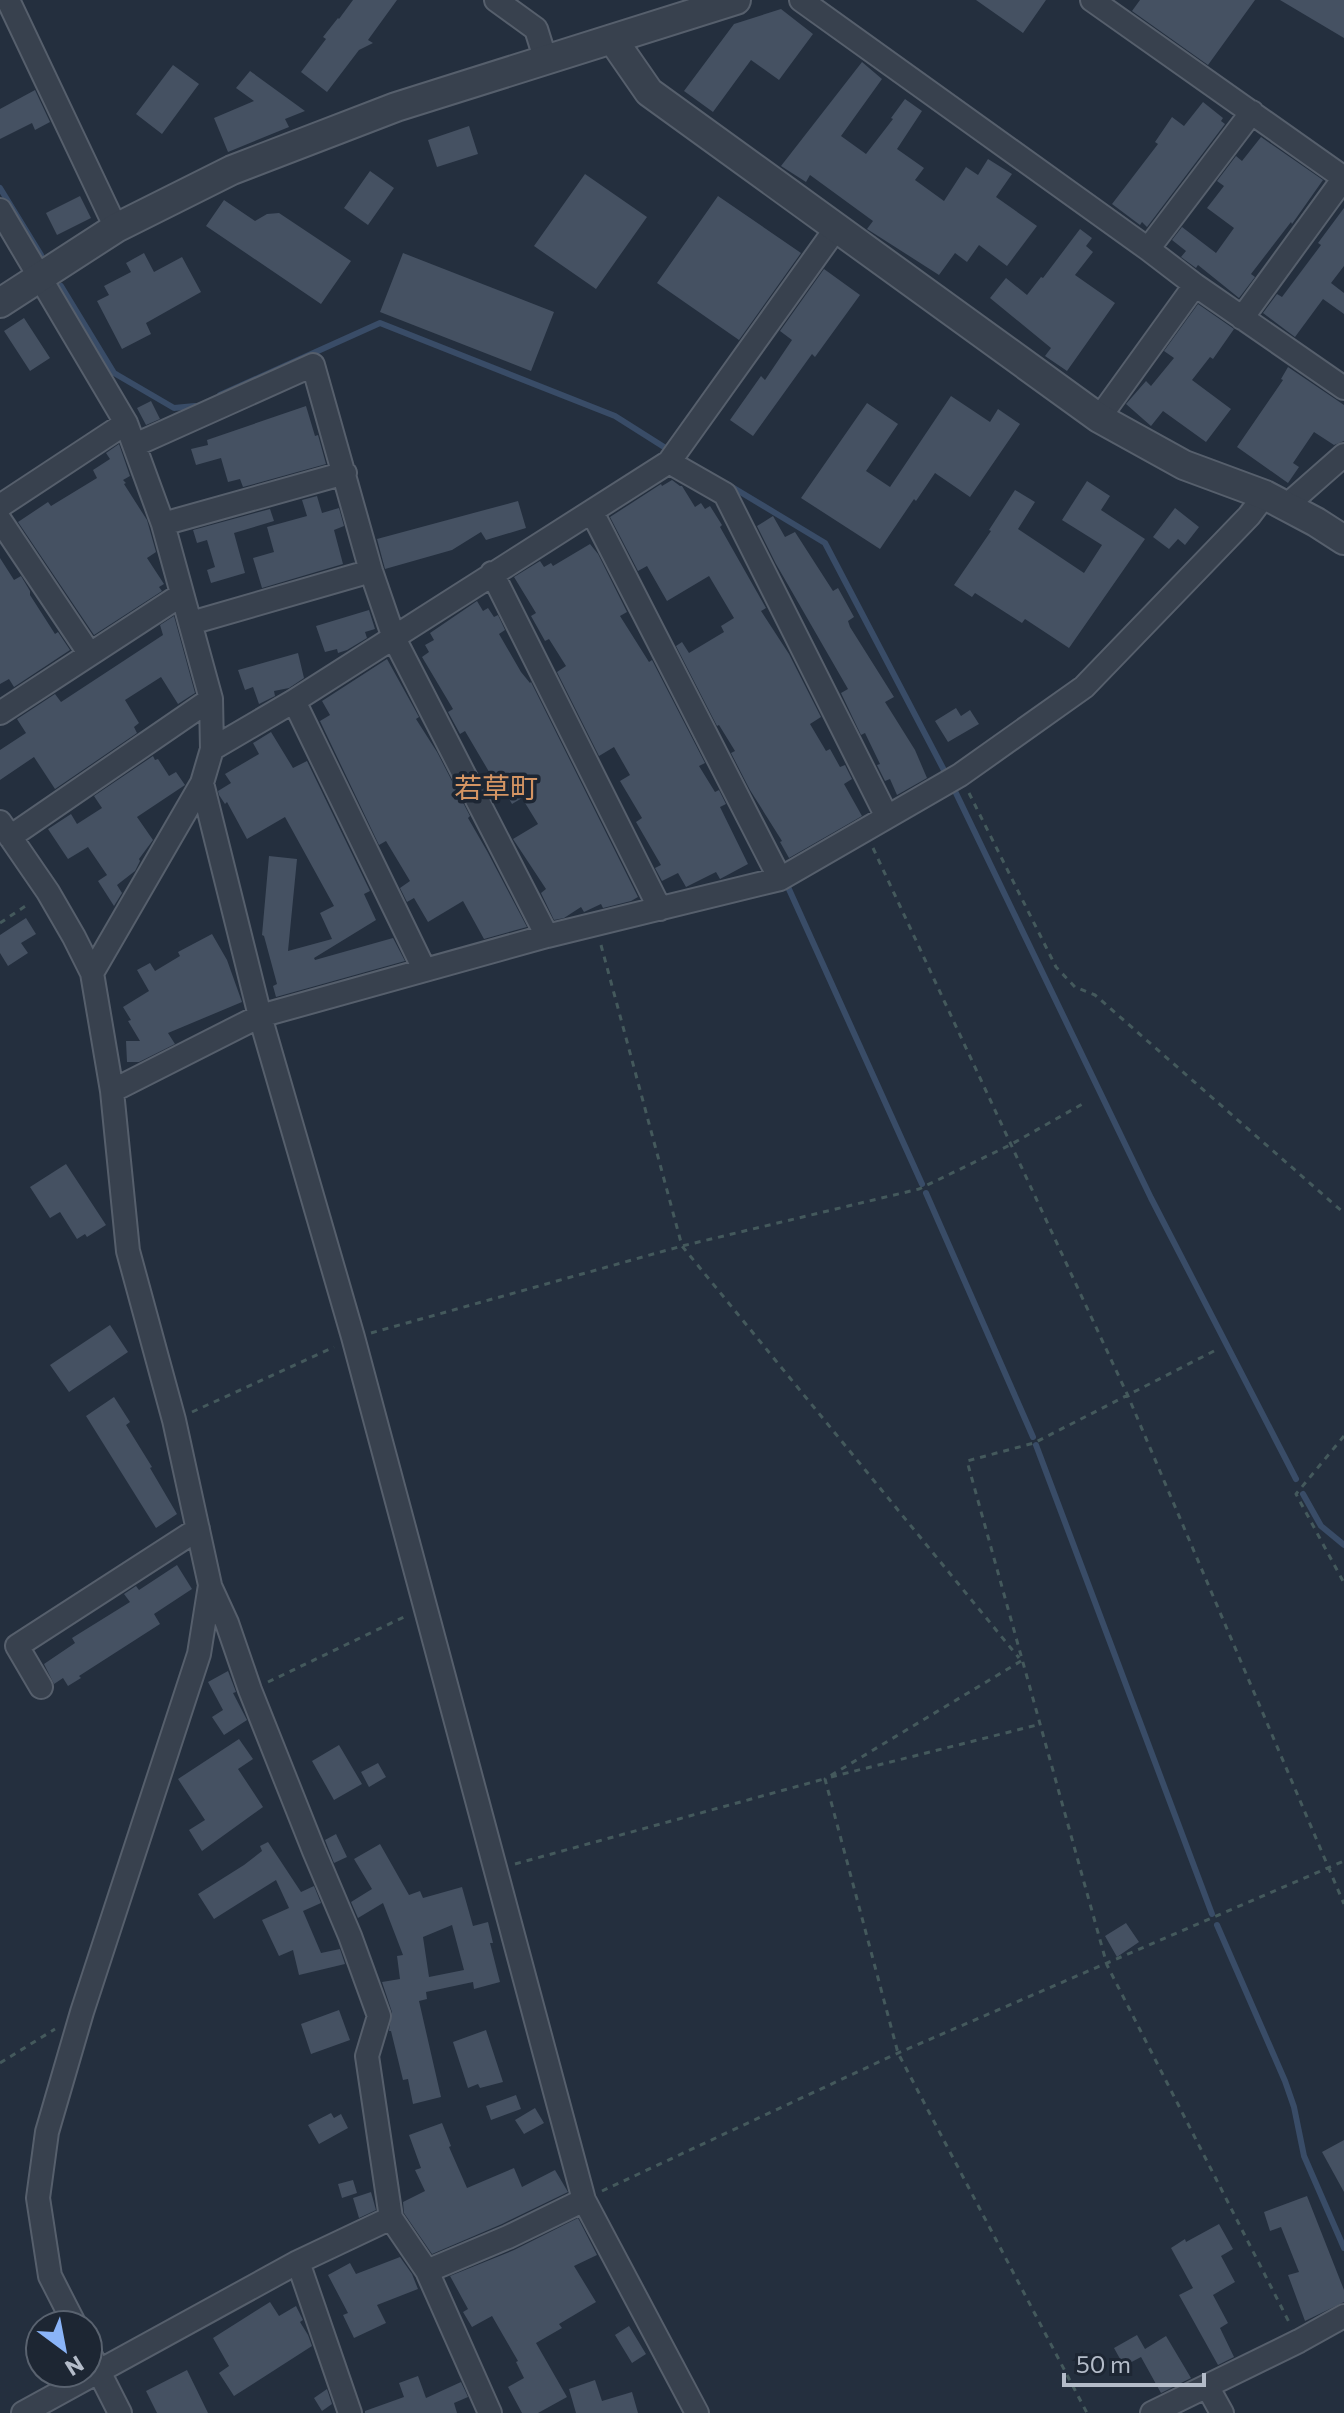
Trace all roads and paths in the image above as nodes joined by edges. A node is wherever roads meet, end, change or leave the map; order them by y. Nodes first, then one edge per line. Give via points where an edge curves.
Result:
1 (8, 0) edge
2 (496, 0) edge
3 (736, 0) edge
4 (801, 0) edge
5 (1092, 0) edge
6 (613, 40) junction
7 (546, 61) junction
8 (1252, 112) junction
9 (1344, 178) edge
10 (0, 210) edge
11 (837, 227) junction
12 (116, 228) junction
13 (1148, 249) junction
14 (39, 276) junction
15 (1195, 285) junction
16 (0, 303) edge
17 (1242, 318) junction
18 (1344, 388) edge
19 (1099, 418) junction
20 (126, 423) junction
21 (135, 445) junction
22 (1344, 455) edge
23 (669, 462) junction
24 (345, 473) junction
25 (1276, 501) junction
26 (0, 506) edge
27 (592, 512) junction
28 (0, 520) edge
29 (163, 524) junction
30 (1344, 540) edge
31 (371, 571) junction
32 (492, 573) junction
33 (181, 595) junction
34 (191, 623) junction
35 (394, 638) junction
36 (89, 653) junction
37 (211, 699) junction
38 (294, 701) junction
39 (0, 713) edge
40 (212, 749) junction
41 (960, 775) junction
42 (202, 783) junction
43 (887, 817) junction
44 (5, 829) edge
45 (865, 831) junction
46 (780, 879) junction
47 (48, 892) junction
48 (660, 909) junction
49 (0, 923) edge
50 (596, 926) junction
51 (547, 936) junction
52 (424, 969) junction
53 (92, 973) junction
54 (260, 1016) junction
55 (112, 1091) junction
56 (1086, 1102) dead end
57 (1010, 1145) junction
58 (1344, 1213) edge
59 (682, 1246) junction
60 (353, 1337) junction
61 (1214, 1351) dead end
62 (1128, 1396) junction
63 (174, 1420) junction
64 (1344, 1436) edge
65 (198, 1529) junction
66 (1344, 1583) edge
67 (210, 1585) junction
68 (426, 1606) junction
69 (1021, 1661) junction
70 (41, 1687) dead end
71 (250, 1690) junction
72 (1038, 1725) junction
73 (825, 1779) junction
74 (1344, 1861) edge
75 (1329, 1868) junction
76 (496, 1869) junction
77 (1344, 1904) edge
78 (1107, 1965) junction
79 (82, 2012) junction
80 (898, 2053) junction
81 (0, 2063) edge
82 (584, 2200) junction
83 (391, 2218) junction
84 (298, 2262) junction
85 (427, 2271) junction
86 (67, 2309) edge
87 (1344, 2316) edge
88 (1299, 2341) junction
89 (104, 2370) edge
90 (104, 2380) edge
91 (1207, 2386) junction
92 (68, 2389) edge
93 (23, 2413) edge
94 (120, 2413) edge
95 (350, 2413) edge
96 (490, 2413) edge
97 (697, 2413) edge
98 (1087, 2413) edge
99 (1152, 2413) edge
100 (1222, 2413) edge

1 - 12 street
2 - 7 street via 536,29
3 - 6 street
4 - 13 street
5 - 8 street
6 - 7 street
6 - 11 street via 649,92
7 - 12 street via 396,107 232,170
8 - 9 street
8 - 13 street
9 - 17 street
10 - 14 street
11 - 19 street
11 - 23 street
12 - 14 street
13 - 15 street
14 - 16 street
14 - 20 street
15 - 17 street
15 - 19 street
17 - 18 street
19 - 25 street via 1184,465
20 - 21 street
20 - 26 street
21 - 24 street via 313,365
21 - 29 street
22 - 25 street
23 - 27 street
23 - 43 street via 725,494
24 - 29 street
24 - 31 street
25 - 30 street
25 - 41 street via 1249,516 1084,687
27 - 32 street
27 - 46 street
28 - 36 street
29 - 33 street
31 - 34 street
31 - 35 street
32 - 35 street
32 - 48 street
33 - 34 street
33 - 36 street
34 - 37 street
35 - 38 street
35 - 51 street
36 - 39 street
37 - 40 street
37 - 44 street
38 - 40 street
38 - 52 street
40 - 42 street
41 - 43 street
41 - 58 path via 1056,967 1075,987 1095,995
42 - 53 street
42 - 54 street
43 - 45 street
44 - 47 street
45 - 46 street
45 - 57 path
46 - 48 street
47 - 49 path
47 - 53 street
48 - 50 street
50 - 51 street
50 - 59 path
51 - 52 street
52 - 54 street
53 - 55 street
54 - 55 street
54 - 60 street
55 - 63 street via 128,1251
56 - 57 path
57 - 59 path via 919,1189
57 - 62 path
59 - 60 path
59 - 69 path
60 - 63 path
60 - 68 street
61 - 62 path
62 - 69 path via 1034,1443 967,1461
62 - 75 path
63 - 65 street
64 - 66 path via 1296,1494
65 - 67 street
65 - 70 street via 17,1646
67 - 71 street
67 - 79 street via 199,1654
68 - 71 path
68 - 76 street
69 - 72 path
69 - 73 path
71 - 83 street via 379,2016 367,2056
72 - 73 path
72 - 78 path
73 - 76 path
73 - 80 path
74 - 75 path
75 - 77 path
75 - 78 path
76 - 82 street
78 - 80 path
78 - 88 path
79 - 81 path
79 - 86 street via 47,2132 38,2198 50,2276
80 - 82 path
80 - 98 path
82 - 85 street
82 - 97 street
83 - 84 street
83 - 85 street
84 - 89 street
84 - 95 street
85 - 96 street
87 - 88 street
88 - 91 street
90 - 94 street
91 - 99 street
91 - 100 street
92 - 93 street

